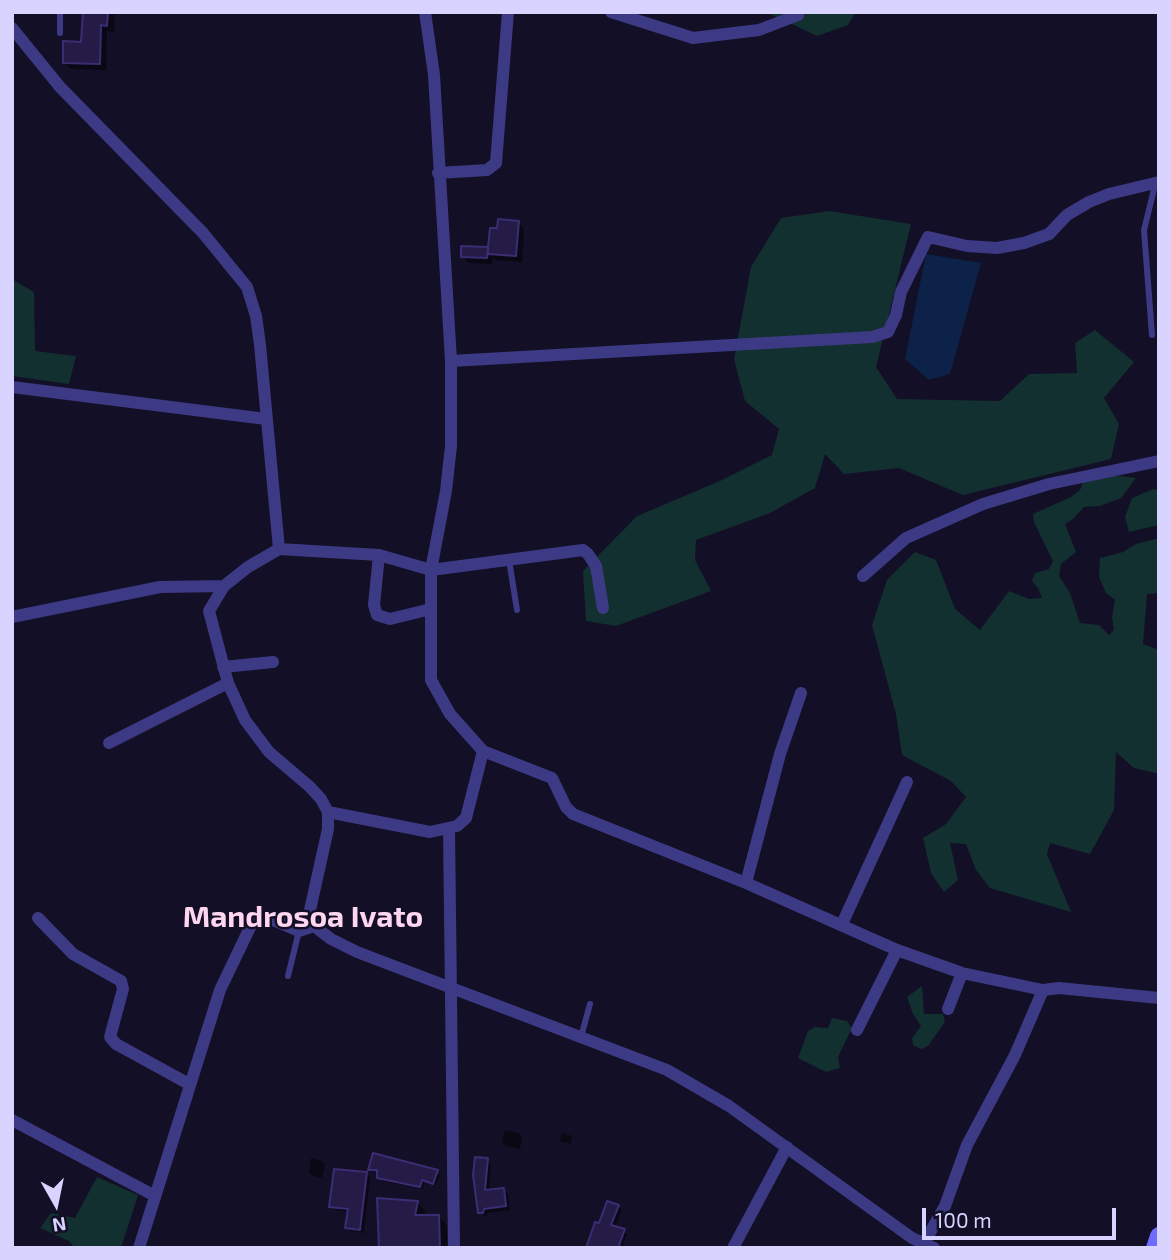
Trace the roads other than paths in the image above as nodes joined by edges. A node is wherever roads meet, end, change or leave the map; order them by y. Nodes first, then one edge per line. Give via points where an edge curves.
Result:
1 (60, 12) edge
2 (425, 12) edge
3 (508, 12) edge
4 (611, 12) edge
5 (798, 15) dead end
6 (12, 28) edge
7 (60, 33) dead end
8 (438, 173) junction
9 (1157, 183) edge
10 (1152, 335) dead end
11 (451, 360) junction
12 (12, 387) edge
13 (266, 419) junction
14 (1159, 461) edge
15 (279, 549) junction
16 (379, 555) junction
17 (509, 560) junction
18 (431, 570) junction
19 (863, 576) dead end
20 (223, 586) junction
21 (603, 608) dead end
22 (431, 609) junction
23 (517, 610) dead end
24 (12, 617) edge
25 (273, 662) dead end
26 (223, 667) junction
27 (228, 682) junction
28 (801, 693) dead end
29 (109, 743) dead end
30 (482, 751) junction
31 (907, 782) dead end
32 (328, 812) junction
33 (449, 829) junction
34 (746, 883) junction
35 (38, 918) dead end
36 (842, 924) junction
37 (314, 926) junction
38 (299, 931) junction
39 (897, 950) junction
40 (962, 973) junction
41 (288, 976) dead end
42 (450, 986) junction
43 (1043, 990) junction
44 (1159, 998) edge
45 (590, 1004) dead end
46 (948, 1009) dead end
47 (857, 1030) dead end
48 (582, 1037) junction
49 (189, 1084) junction
50 (12, 1120) edge
51 (787, 1147) junction
52 (155, 1196) junction
53 (1159, 1237) edge
54 (919, 1244) edge
55 (138, 1248) edge
56 (454, 1248) edge
57 (733, 1248) edge
58 (1154, 1248) edge

1 - 7 lane
2 - 8 street via 434,75
3 - 8 street via 496,163 486,170
4 - 5 street via 693,38 759,30
6 - 13 street via 60,86 203,233 247,287 258,326
8 - 11 street
9 - 10 lane via 1144,230
9 - 11 street via 1089,202 1067,215 1049,234 1024,243 967,246 928,237 901,292 888,332 872,337
11 - 18 street via 451,446
12 - 13 street
13 - 15 street
14 - 19 street via 1049,484 983,504 906,538
15 - 16 street
15 - 20 street
16 - 18 street
16 - 22 street via 377,615 390,619
17 - 18 street
17 - 21 street via 583,550 596,566
17 - 23 lane
18 - 22 street
20 - 24 street via 160,587
20 - 26 street via 209,611
22 - 30 street via 431,680 450,714
25 - 26 street
26 - 27 street
27 - 29 street
27 - 32 street via 245,720 269,752 310,787
28 - 34 street via 779,754
30 - 33 street via 466,818
30 - 34 street via 552,778 573,814
31 - 36 street
32 - 33 street via 430,832
32 - 37 street via 310,910
33 - 42 street
34 - 36 street
35 - 49 street via 73,954 121,981 123,989 110,1037 116,1044
36 - 39 street
37 - 38 street
37 - 42 street via 357,952
38 - 41 lane
38 - 49 street via 261,915 254,919 220,990
39 - 40 street
39 - 47 street
40 - 43 street
40 - 46 street
42 - 48 street
42 - 56 street
43 - 44 street
43 - 54 street via 967,1145 945,1206
45 - 48 lane
48 - 51 street via 667,1070
49 - 52 street
50 - 52 street
51 - 54 street
51 - 57 street
52 - 55 street
53 - 58 main road

